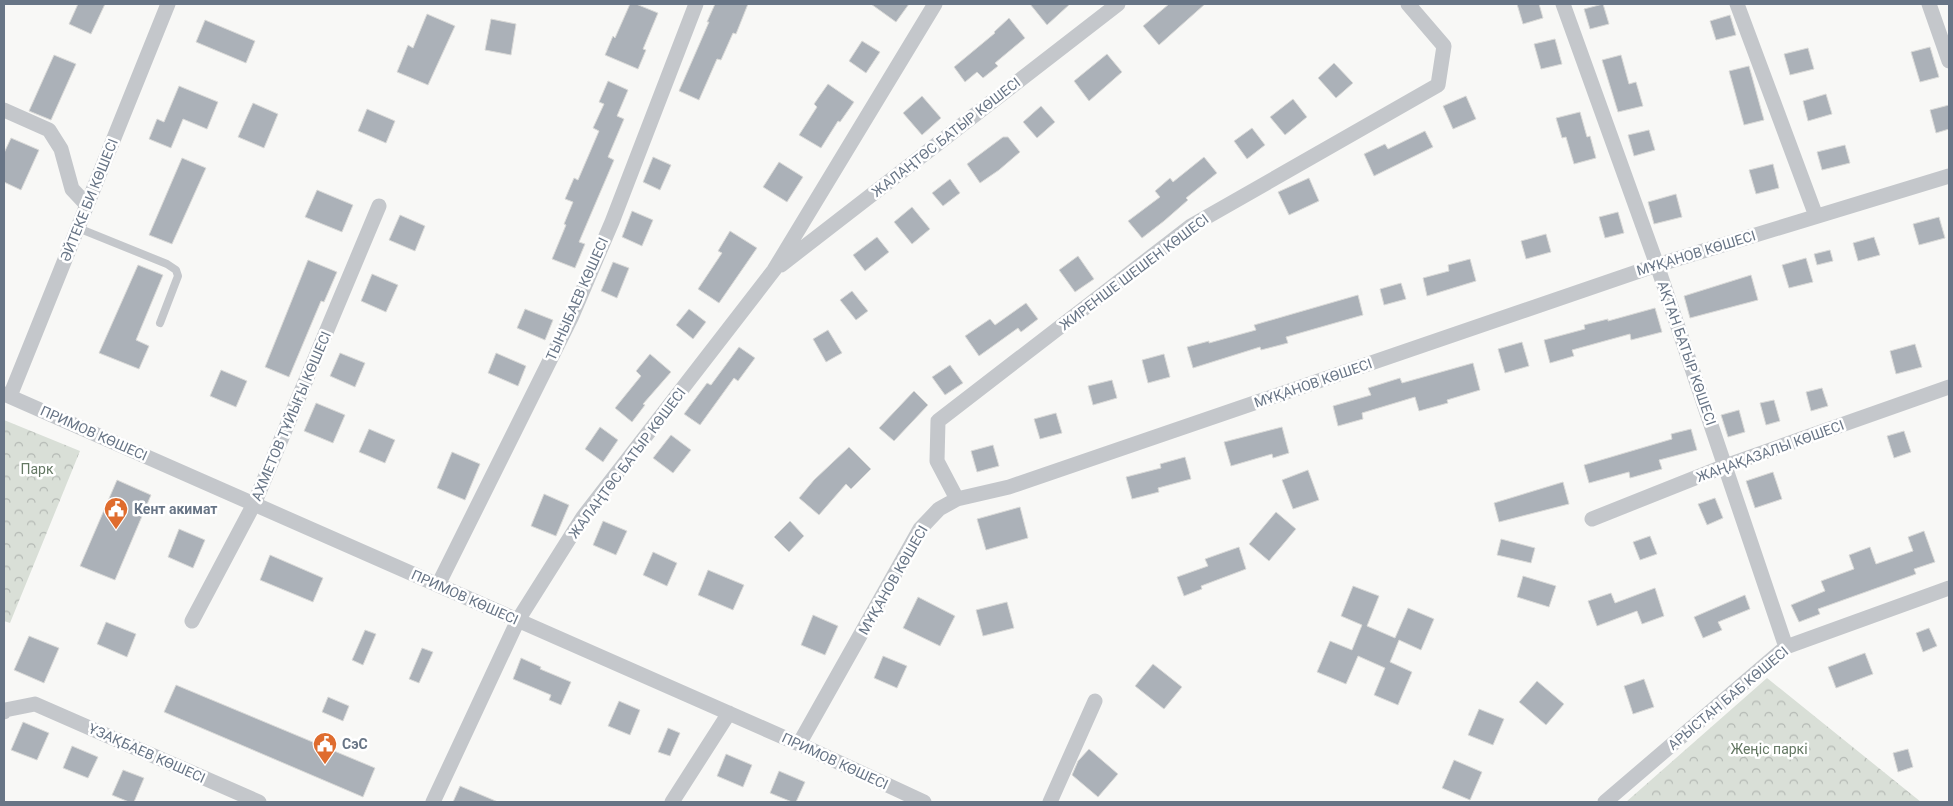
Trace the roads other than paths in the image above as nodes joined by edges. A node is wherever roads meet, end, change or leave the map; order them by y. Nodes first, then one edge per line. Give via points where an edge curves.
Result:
1 (168, 4) edge
2 (696, 4) edge
3 (935, 4) edge
4 (1118, 4) edge
5 (1408, 4) edge
6 (1562, 4) edge
7 (1737, 4) edge
8 (1928, 4) edge
9 (1949, 61) edge
10 (4, 110) edge
11 (1949, 176) edge
12 (87, 205) junction
13 (379, 206) dead end
14 (1816, 216) junction
15 (78, 228) junction
16 (1657, 265) junction
17 (774, 270) junction
18 (160, 323) dead end
19 (1949, 387) edge
20 (7, 395) edge
21 (1725, 466) junction
22 (958, 498) junction
23 (254, 504) junction
24 (1592, 519) dead end
25 (438, 585) junction
26 (1949, 588) edge
27 (192, 620) dead end
28 (518, 620) junction
29 (1786, 647) junction
30 (1095, 700) dead end
31 (4, 712) edge
32 (730, 714) junction
33 (799, 744) junction
34 (909, 799) edge
35 (259, 802) edge
36 (433, 802) edge
37 (672, 802) edge
38 (924, 802) edge
39 (1050, 802) edge
40 (1606, 802) edge

1 - 12 street, ӘЙТЕКЕ БИ КӨШЕСІ
2 - 25 street, ТЫНЫБАЕВ КӨШЕСІ via 612,222 571,318
3 - 17 street, ЖАЛАҢТӨС БАТЫР КӨШЕСІ
4 - 17 street, ЖАЛАҢТӨС БАТЫР КӨШЕСІ
5 - 22 street, ЖИРЕНШЕ ШЕШЕН КӨШЕСІ via 1444,46 1438,85 1191,226 938,421 937,461
6 - 16 street, АҚТАН БАТЫР КӨШЕСІ
7 - 14 street
8 - 9 street
10 - 12 street via 49,130 61,149 72,189
11 - 14 street, МҰҚАНОВ КӨШЕСІ
12 - 15 street, ӘЙТЕКЕ БИ КӨШЕСІ
13 - 23 street, АХМЕТОВ ТҰЙЫҒЫ КӨШЕСІ
14 - 16 street, МҰҚАНОВ КӨШЕСІ
15 - 18 lane via 176,270 178,276
15 - 20 street, ӘЙТЕКЕ БИ КӨШЕСІ
16 - 21 street, АҚТАН БАТЫР КӨШЕСІ
16 - 22 street, МҰҚАНОВ КӨШЕСІ via 1018,483
17 - 28 street, ЖАЛАҢТӨС БАТЫР КӨШЕСІ via 583,517
19 - 21 street, ЖАҢАҚАЗАЛЫ КӨШЕСІ
20 - 23 street, ПРИМОВ КӨШЕСІ
21 - 24 street, ЖАҢАҚАЗАЛЫ КӨШЕСІ
21 - 29 street, АҚТАН БАТЫР КӨШЕСІ
22 - 33 street, МҰҚАНОВ КӨШЕСІ via 938,509 920,529
23 - 25 street, ПРИМОВ КӨШЕСІ
23 - 27 street, АХМЕТОВ ТҰЙЫҒЫ КӨШЕСІ
25 - 28 street, ПРИМОВ КӨШЕСІ
26 - 29 street, АРЫСТАН БАБ КӨШЕСІ
28 - 32 street, ПРИМОВ КӨШЕСІ
28 - 36 street, ЖАЛАҢТӨС БАТЫР КӨШЕСІ
29 - 40 street, АРЫСТАН БАБ КӨШЕСІ
30 - 39 street
31 - 35 street, ҰЗАҚБАЕВ КӨШЕСІ via 34,704
32 - 33 street, ПРИМОВ КӨШЕСІ
32 - 37 street
33 - 34 street, ПРИМОВ КӨШЕСІ
34 - 38 street, ПРИМОВ КӨШЕСІ

